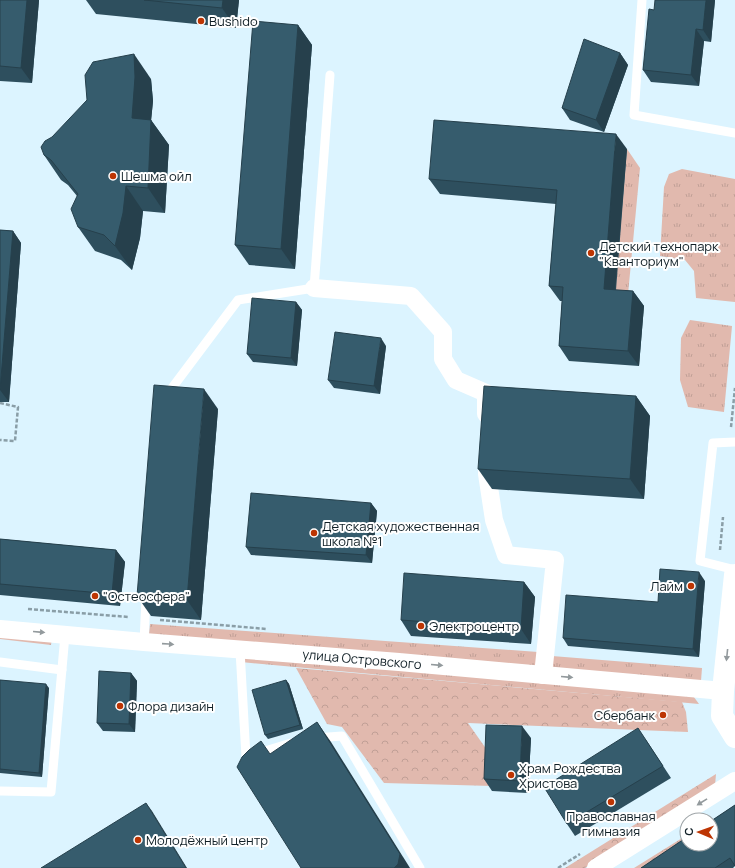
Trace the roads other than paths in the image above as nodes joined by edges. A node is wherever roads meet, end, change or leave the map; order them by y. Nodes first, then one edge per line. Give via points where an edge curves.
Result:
1 (642, 0) edge
2 (330, 75) dead end
3 (735, 133) edge
4 (314, 288) junction
5 (162, 400) edge
6 (732, 442) edge
7 (735, 570) edge
8 (730, 581) edge
9 (147, 587) edge
10 (0, 629) edge
11 (65, 635) junction
12 (144, 642) junction
13 (240, 650) junction
14 (0, 662) edge
15 (62, 670) junction
16 (543, 675) junction
17 (723, 691) junction
18 (735, 737) edge
19 (735, 781) edge
20 (0, 791) edge
21 (420, 868) edge
22 (596, 868) edge

1 - 3 lane via 634,115
2 - 4 lane
4 - 5 lane via 238,300
4 - 16 street via 411,296 443,332 443,359 456,380 486,393 487,474 494,520 506,555 555,560
6 - 8 lane via 713,443 700,561
7 - 8 lane
8 -> 17 street
9 - 12 lane
10 -> 11 street, улица Островского
11 - 12 street, улица Островского
11 - 15 lane
12 -> 13 street, улица Островского
13 -> 16 street, улица Островского
13 - 21 lane via 246,757 306,739 342,736
14 - 15 lane
15 - 20 lane via 50,792
16 -> 17 street, улица Островского
17 - 18 street via 722,716
19 -> 22 street

